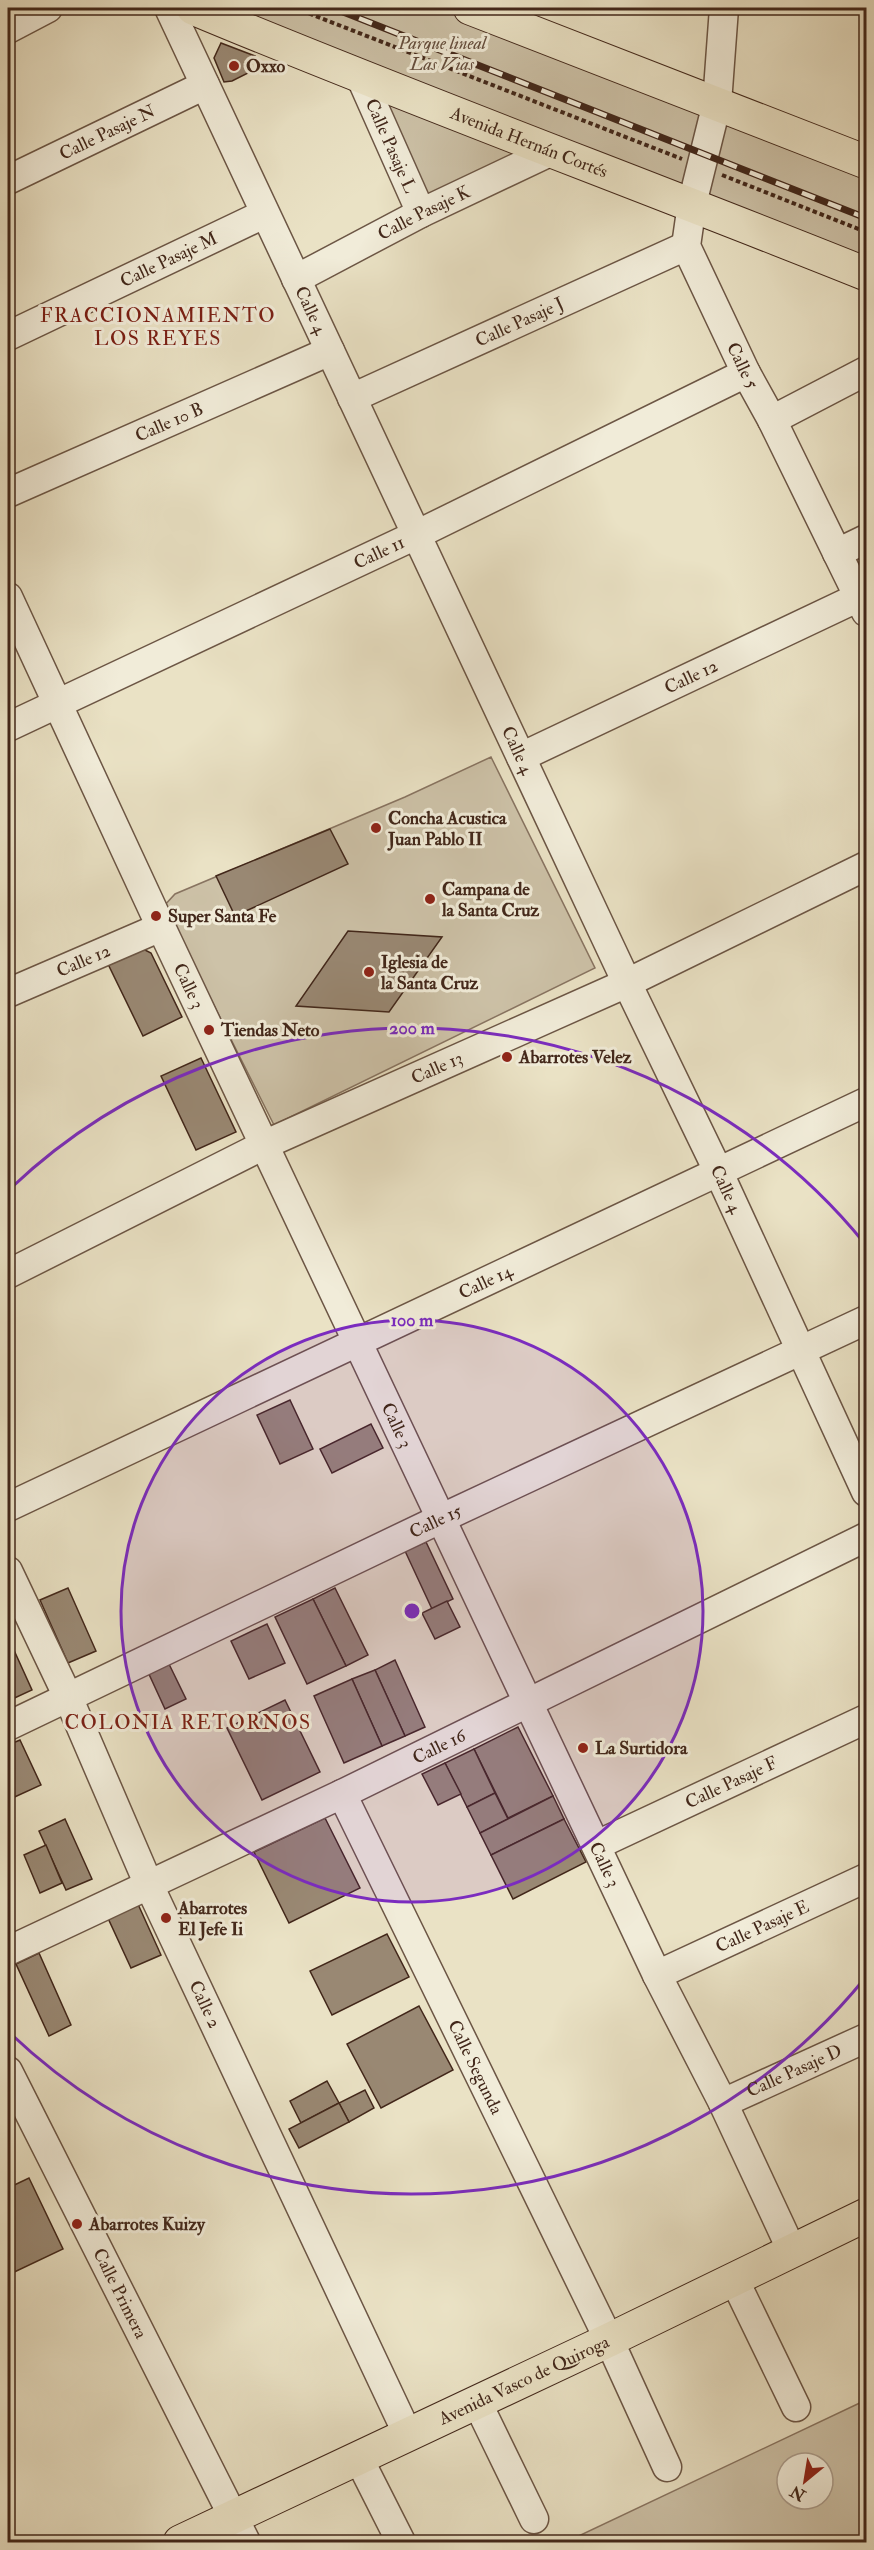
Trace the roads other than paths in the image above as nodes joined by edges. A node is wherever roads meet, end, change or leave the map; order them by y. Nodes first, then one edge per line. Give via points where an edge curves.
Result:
1 (48, 8) edge
2 (169, 8) edge
3 (193, 8) edge
4 (470, 8) edge
5 (724, 8) edge
6 (513, 15) edge
7 (8, 29) edge
8 (361, 78) junction
9 (205, 85) junction
10 (717, 103) junction
11 (554, 150) junction
12 (867, 162) edge
13 (8, 180) edge
14 (692, 204) junction
15 (421, 213) junction
16 (264, 214) junction
17 (686, 246) junction
18 (867, 274) edge
19 (296, 279) junction
20 (8, 336) edge
21 (330, 351) junction
22 (867, 372) edge
23 (746, 373) junction
24 (352, 398) junction
25 (772, 420) junction
26 (8, 493) edge
27 (417, 535) junction
28 (867, 539) edge
29 (837, 553) junction
30 (8, 597) edge
31 (863, 605) edge
32 (58, 704) junction
33 (8, 727) edge
34 (521, 757) junction
35 (867, 866) edge
36 (161, 927) junction
37 (627, 983) junction
38 (8, 993) edge
39 (867, 1102) edge
40 (266, 1144) junction
41 (719, 1173) junction
42 (8, 1274) edge
43 (867, 1320) edge
44 (358, 1343) junction
45 (801, 1352) junction
46 (867, 1492) edge
47 (8, 1507) edge
48 (442, 1518) junction
49 (867, 1537) edge
50 (8, 1571) edge
51 (68, 1697) junction
52 (529, 1701) junction
53 (867, 1719) edge
54 (8, 1726) edge
55 (342, 1794) junction
56 (597, 1845) junction
57 (867, 1878) edge
58 (148, 1883) junction
59 (8, 1951) edge
60 (657, 1975) junction
61 (867, 2038) edge
62 (11, 2086) edge
63 (723, 2103) junction
64 (865, 2221) edge
65 (792, 2251) junction
66 (734, 2279) junction
67 (609, 2340) junction
68 (477, 2402) junction
69 (796, 2407) dead end
70 (408, 2435) junction
71 (359, 2459) junction
72 (667, 2467) dead end
73 (534, 2519) dead end
74 (239, 2529) edge
75 (180, 2542) edge
76 (401, 2542) edge

1 - 7 street
2 - 9 street, Calle 4
3 - 8 main road, Avenida Hernán Cortés
4 - 6 main road
5 - 10 street
6 - 10 main road
8 - 11 main road, Avenida Hernán Cortés
8 - 15 street, Calle Pasaje L
9 - 13 street, Calle Pasaje N
9 - 16 street, Calle 4
10 - 12 main road
10 - 14 street
11 - 14 main road, Avenida Hernán Cortés
11 - 15 street, Calle Pasaje K
14 - 17 street
14 - 18 main road, Avenida Hernán Cortés
15 - 19 street, Calle Pasaje K
16 - 19 street, Calle 4
16 - 20 street, Calle Pasaje M
17 - 23 street, Calle 5
17 - 24 street, Calle Pasaje J
19 - 21 street, Calle 4
21 - 24 street, Calle 4
21 - 26 street, Calle 10 B
22 - 25 street
23 - 25 street, Calle 5
23 - 27 street, Calle 11
24 - 27 street, Calle 4
25 - 29 street, Calle 5
27 - 32 street, Calle 11
27 - 34 street, Calle 4
28 - 29 street
29 - 31 street, Calle 5
30 - 32 street, Calle 3
31 - 34 street, Calle 12
32 - 33 street, Calle 11
32 - 36 street, Calle 3
34 - 37 street, Calle 4
35 - 37 street, Calle 13
36 - 38 street, Calle 12
36 - 40 street, Calle 3
37 - 40 street, Calle 13
37 - 41 street, Calle 4
39 - 41 street, Calle 14
40 - 42 street, Calle 13
40 - 44 street, Calle 3
41 - 44 street, Calle 14
41 - 45 street, Calle 4
43 - 45 street, Calle 15
44 - 47 street, Calle 14
44 - 48 street, Calle 3
45 - 46 street, Calle 4
45 - 48 street, Calle 15
48 - 51 street, Calle 15
48 - 52 street, Calle 3
49 - 52 street, Calle 16
50 - 51 street, Calle 2
51 - 54 street, Calle 15
51 - 58 street, Calle 2
52 - 55 street, Calle 16
52 - 56 street, Calle 3
53 - 56 street, Calle Pasaje F
55 - 58 street, Calle 16
55 - 67 street, Calle Segunda
56 - 60 street, Calle 3
57 - 60 street, Calle Pasaje E
58 - 59 street, Calle 16
58 - 70 street, Calle 2
60 - 63 street, Calle 3
61 - 63 street, Calle Pasaje D
62 - 74 street, Calle Primera
63 - 65 street, Calle 3
64 - 65 main road, Avenida Vasco de Quiroga
65 - 66 main road, Avenida Vasco de Quiroga
66 - 67 main road, Avenida Vasco de Quiroga
66 - 69 street
67 - 68 main road, Avenida Vasco de Quiroga
67 - 72 street, Calle Segunda
68 - 70 main road, Avenida Vasco de Quiroga
68 - 73 street
70 - 71 main road, Avenida Vasco de Quiroga
71 - 74 main road, Avenida Vasco de Quiroga
71 - 76 street
74 - 75 main road, Avenida Vasco de Quiroga

